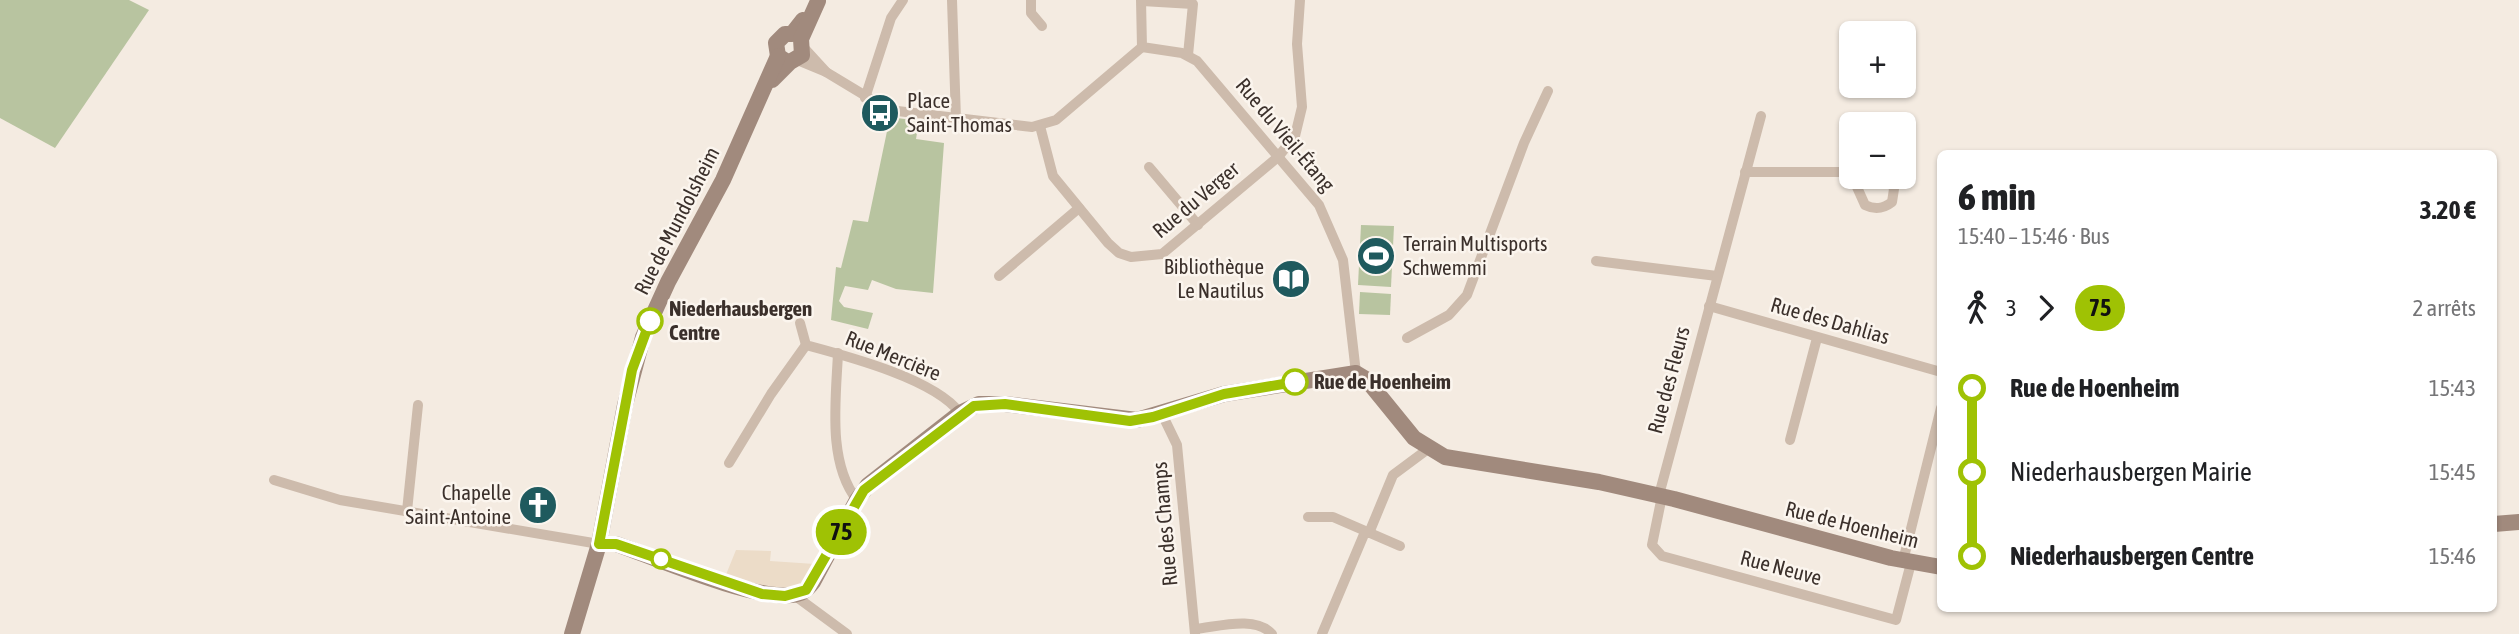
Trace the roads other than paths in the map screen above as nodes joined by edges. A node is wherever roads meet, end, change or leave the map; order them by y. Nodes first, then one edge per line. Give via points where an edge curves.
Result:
1 (819, 0) edge
2 (903, 0) edge
3 (952, 0) edge
4 (1031, 0) edge
5 (1142, 0) edge
6 (1300, 0) edge
7 (1042, 26) dead end
8 (1142, 47) junction
9 (793, 50) junction
10 (1188, 55) junction
11 (1548, 91) dead end
12 (865, 98) junction
13 (1761, 116) dead end
14 (956, 119) junction
15 (1040, 126) junction
16 (1278, 157) junction
17 (1149, 167) dead end
18 (1745, 172) junction
19 (1839, 172) edge
20 (1858, 189) edge
21 (1894, 189) edge
22 (1079, 208) junction
23 (1198, 225) junction
24 (1596, 261) dead end
25 (999, 276) dead end
26 (1717, 276) junction
27 (1709, 306) junction
28 (800, 323) dead end
29 (1406, 338) dead end
30 (1817, 338) junction
31 (806, 345) junction
32 (838, 354) junction
33 (1937, 371) edge
34 (1356, 373) junction
35 (418, 405) dead end
36 (960, 413) junction
37 (1163, 414) junction
38 (1937, 426) edge
39 (1790, 440) dead end
40 (1428, 450) junction
41 (729, 463) dead end
42 (274, 480) dead end
43 (1660, 495) junction
44 (857, 500) junction
45 (407, 511) junction
46 (1308, 517) dead end
47 (2519, 522) edge
48 (2497, 524) edge
49 (1367, 532) junction
50 (599, 544) junction
51 (1400, 546) dead end
52 (1907, 562) junction
53 (1937, 566) edge
54 (794, 595) junction
55 (1195, 632) edge
56 (572, 634) edge
57 (847, 634) edge
58 (1272, 634) edge
59 (1322, 634) edge

1 - 9 street, Rue de Mundolsheim
2 - 12 street via 891,18
3 - 14 street
4 - 7 street via 1031,13
5 - 8 street
5 - 10 street via 1193,4
6 - 16 street, Rue du Verger via 1297,44 1302,113 1295,136
8 - 10 street
8 - 15 street via 1056,120
9 - 12 street
9 - 50 street, Rue de Mundolsheim via 768,85 643,337
10 - 16 street, Rue du Vieil-Étang via 1198,61
11 - 29 street via 1510,176 1467,295 1449,315
12 - 14 street via 889,110
13 - 18 street, Rue des Fleurs
14 - 15 street
15 - 22 street, Rue du Verger via 1053,176
16 - 23 street, Rue du Verger
16 - 34 street, Rue du Vieil-Étang via 1319,205 1336,240 1346,277
17 - 23 street
18 - 19 street
18 - 26 street, Rue des Fleurs
20 - 21 street via 1872,209 1892,202
22 - 23 street, Rue du Verger via 1114,249 1139,258 1162,254
22 - 25 street
24 - 26 street
26 - 27 street, Rue des Fleurs
27 - 30 street, Rue des Dahlias
27 - 43 street, Rue des Fleurs
28 - 31 street
30 - 33 street, Rue des Dahlias
30 - 39 street
31 - 32 street, Rue Mercière
31 - 41 street
32 - 36 street, Rue Mercière via 866,361 946,397
32 - 44 street via 839,460 846,485
34 - 37 street via 1224,394
34 - 40 street, Rue de Hoenheim
35 - 45 street
36 - 37 street via 995,403 1130,421
36 - 44 street via 875,479
37 - 55 street, Rue des Champs via 1177,445
38 - 52 street
40 - 43 street, Rue de Hoenheim via 1463,462
40 - 49 street via 1393,475
42 - 45 street via 340,500
43 - 52 street, Rue de Hoenheim
43 - 52 street, Rue Neuve via 1652,545 1662,556 1896,620
44 - 54 street via 813,582
45 - 50 street
46 - 49 street via 1333,517
47 - 48 street
49 - 51 street
49 - 59 street
50 - 54 street via 616,544 762,594
50 - 56 street, Rue de Mundolsheim
52 - 53 street, Rue de Hoenheim
54 - 57 street
55 - 58 street via 1250,624

